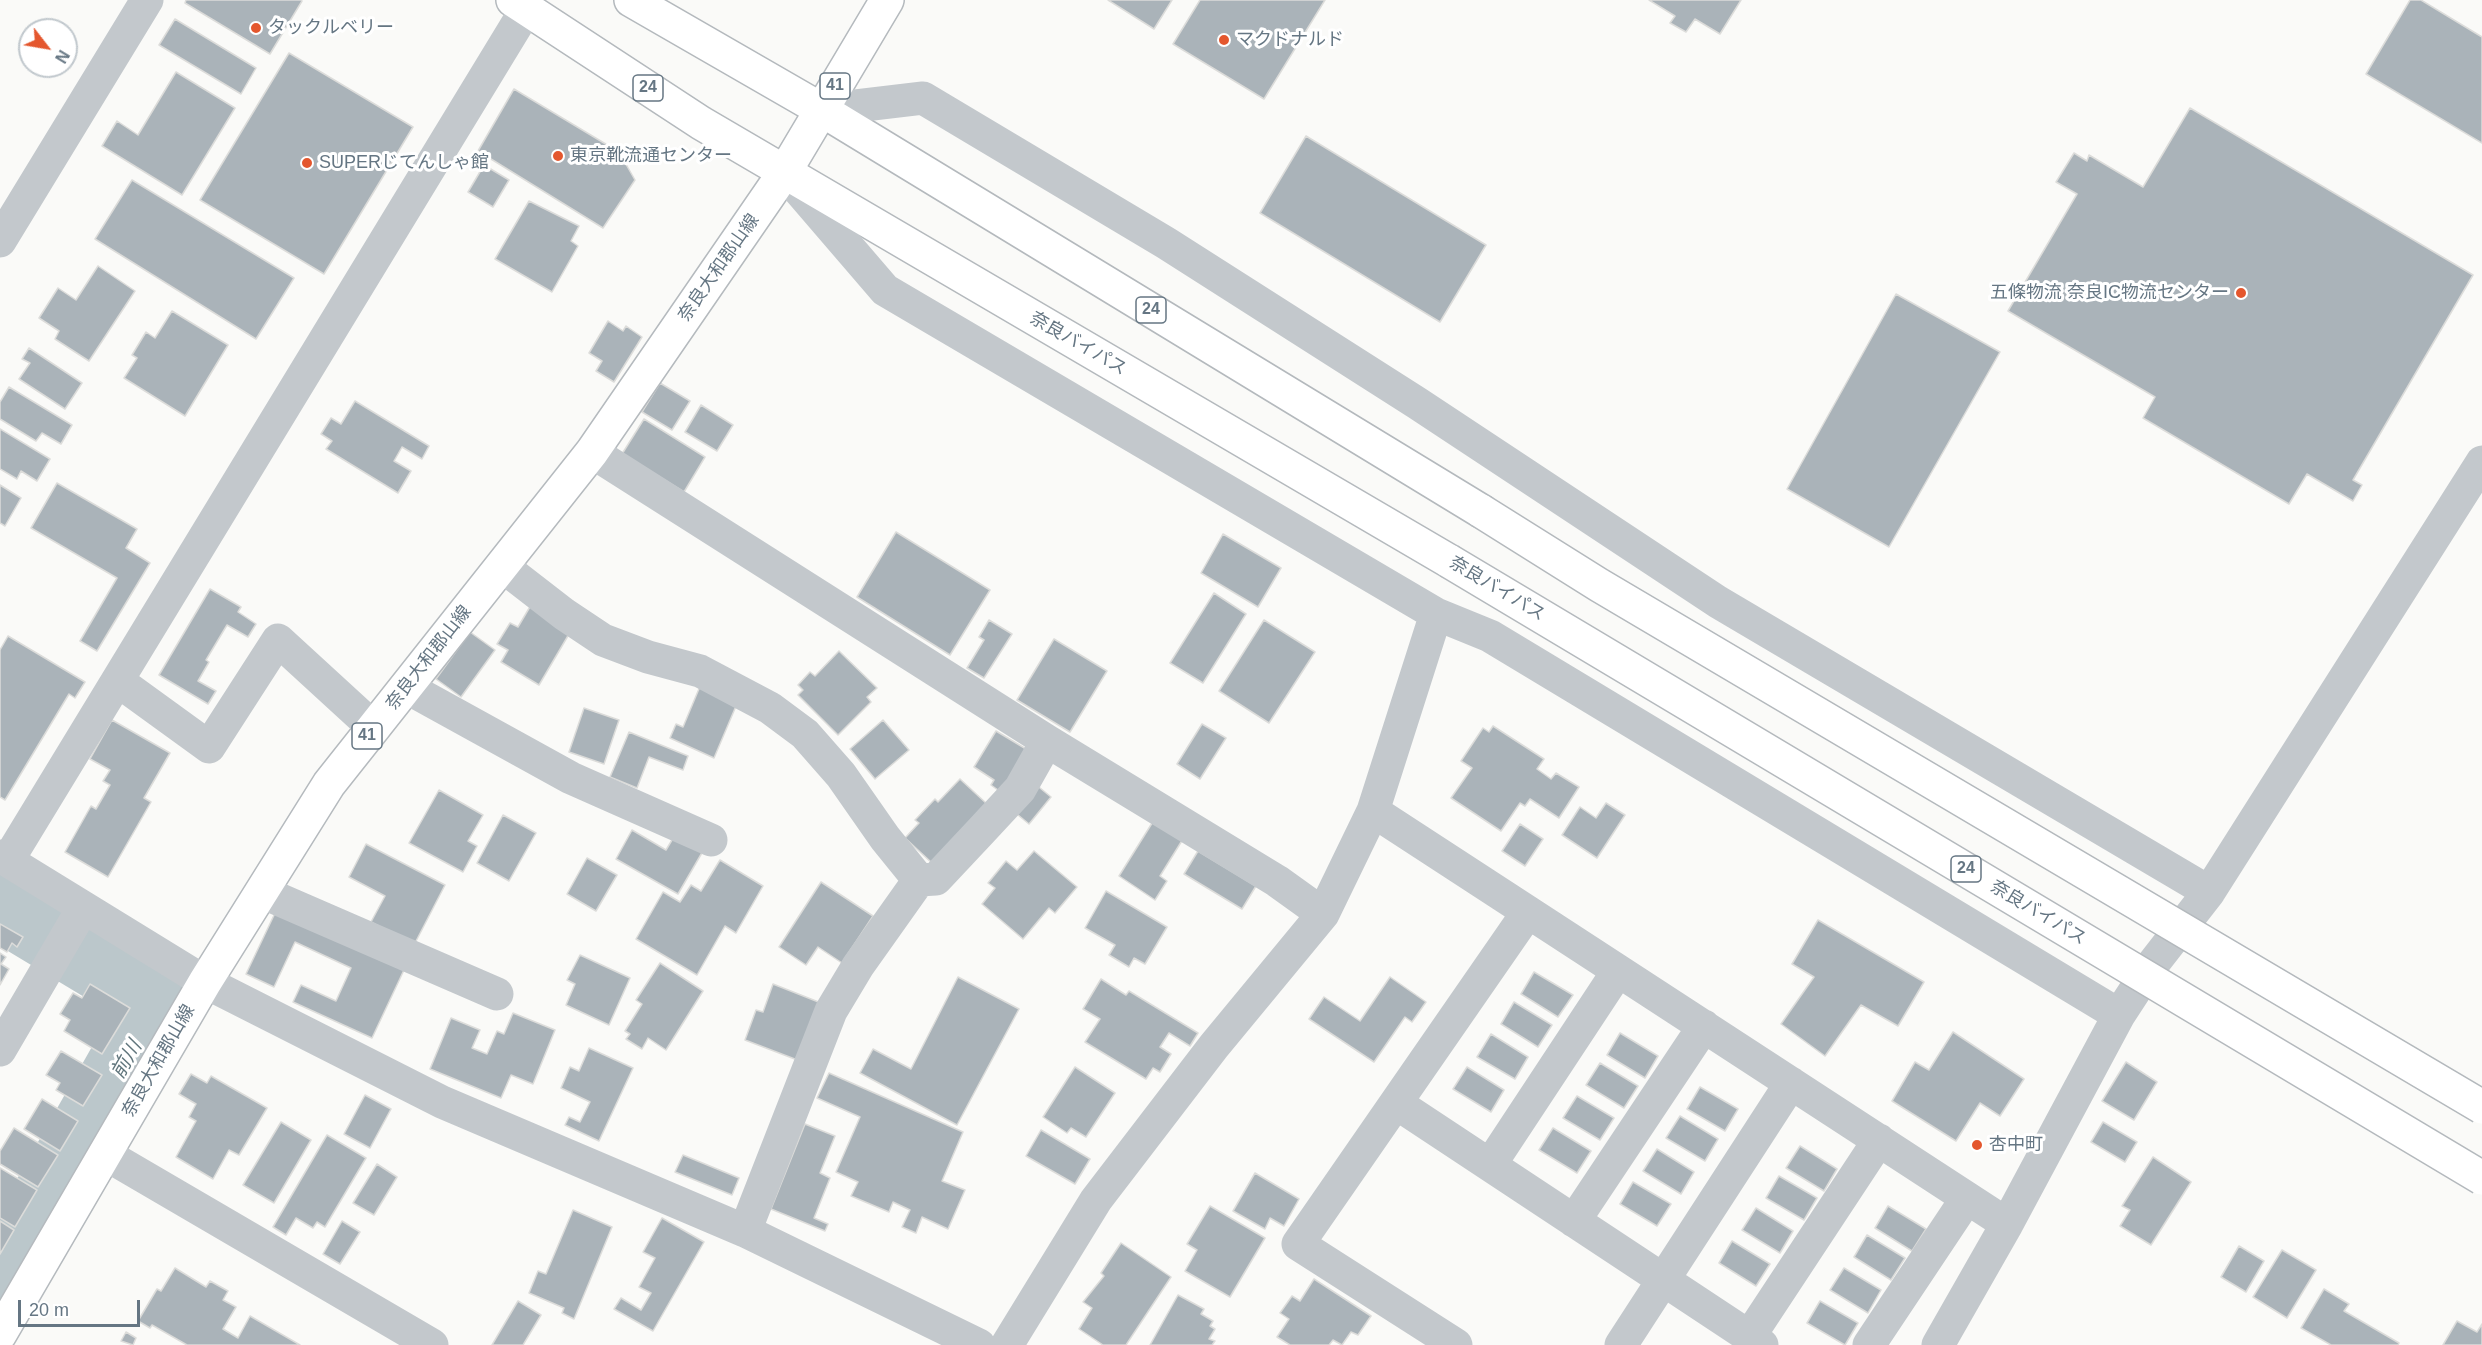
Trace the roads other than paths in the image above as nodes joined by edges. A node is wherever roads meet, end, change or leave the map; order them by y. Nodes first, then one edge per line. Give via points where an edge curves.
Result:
1 (147, 0) edge
2 (631, 0) edge
3 (887, 0) edge
4 (520, 4) edge
5 (822, 110) junction
6 (784, 173) junction
7 (0, 241) edge
8 (592, 452) junction
9 (2482, 462) edge
10 (502, 566) junction
11 (1436, 614) junction
12 (118, 681) junction
13 (406, 687) junction
14 (374, 728) junction
15 (1047, 741) junction
16 (1373, 811) junction
17 (711, 840) dead end
18 (4, 858) edge
19 (919, 880) junction
20 (262, 892) junction
21 (2209, 892) junction
22 (83, 908) junction
23 (1528, 912) junction
24 (1323, 914) junction
25 (2149, 969) junction
26 (1618, 970) junction
27 (205, 982) junction
28 (497, 994) dead end
29 (2119, 1015) junction
30 (1704, 1026) junction
31 (0, 1050) edge
32 (1791, 1083) junction
33 (1396, 1103) junction
34 (2482, 1107) edge
35 (1879, 1140) junction
36 (105, 1154) junction
37 (1490, 1165) junction
38 (2482, 1171) edge
39 (2482, 1178) edge
40 (1967, 1198) junction
41 (1574, 1221) junction
42 (2007, 1224) junction
43 (745, 1230) junction
44 (1664, 1280) junction
45 (0, 1334) edge
46 (925, 1334) edge
47 (1756, 1341) edge
48 (432, 1345) edge
49 (979, 1345) edge
50 (1007, 1345) edge
51 (1456, 1345) edge
52 (1621, 1345) edge
53 (1869, 1345) edge
54 (1938, 1345) edge

1 - 7 street
2 - 5 main road, 24
3 - 5 main road, 奈良大和郡山線 / 41
4 - 6 main road, 奈良バイパス / 24
4 - 12 street
5 - 6 main road, 奈良大和郡山線 / 41
5 - 21 street via 923,98 1166,243 1719,602
5 - 34 main road, 24, bridge via 1609,591
6 - 8 main road, 奈良大和郡山線 / 41
6 - 11 street via 885,290
6 - 39 main road, 奈良バイパス / 24, bridge via 1449,561
8 - 10 main road, 奈良大和郡山線 / 41
8 - 15 street
9 - 21 street
10 - 13 main road, 奈良大和郡山線 / 41
10 - 19 street via 603,640 700,671 770,708 805,734
11 - 16 street
11 - 29 street via 1490,636
12 - 14 street via 209,747 278,640
12 - 18 street
13 - 14 main road, 奈良大和郡山線 / 41
13 - 17 street via 571,778
14 - 20 main road, 奈良大和郡山線 / 41 via 329,784
15 - 19 street via 1020,789 936,879
15 - 24 street via 1277,881
16 - 23 street
16 - 24 street
18 - 22 street
19 - 43 street via 831,1011
20 - 27 main road, 奈良大和郡山線 / 41
20 - 28 street
21 - 25 street
22 - 27 street
22 - 31 street
23 - 26 street
23 - 33 street
24 - 50 street via 1214,1046 1096,1200
25 - 29 street
25 - 38 street
26 - 30 street
26 - 37 street
27 - 36 main road, 奈良大和郡山線 / 41
27 - 43 street via 442,1102
29 - 42 street
30 - 32 street
30 - 41 street
32 - 35 street
32 - 44 street
33 - 37 street
33 - 51 street via 1298,1244
35 - 40 street
35 - 47 street
36 - 45 main road, 奈良大和郡山線 / 41
36 - 48 street
37 - 41 street
40 - 42 street
40 - 53 street
41 - 44 street
42 - 54 street
43 - 46 street
44 - 47 street
44 - 52 street
46 - 49 street

